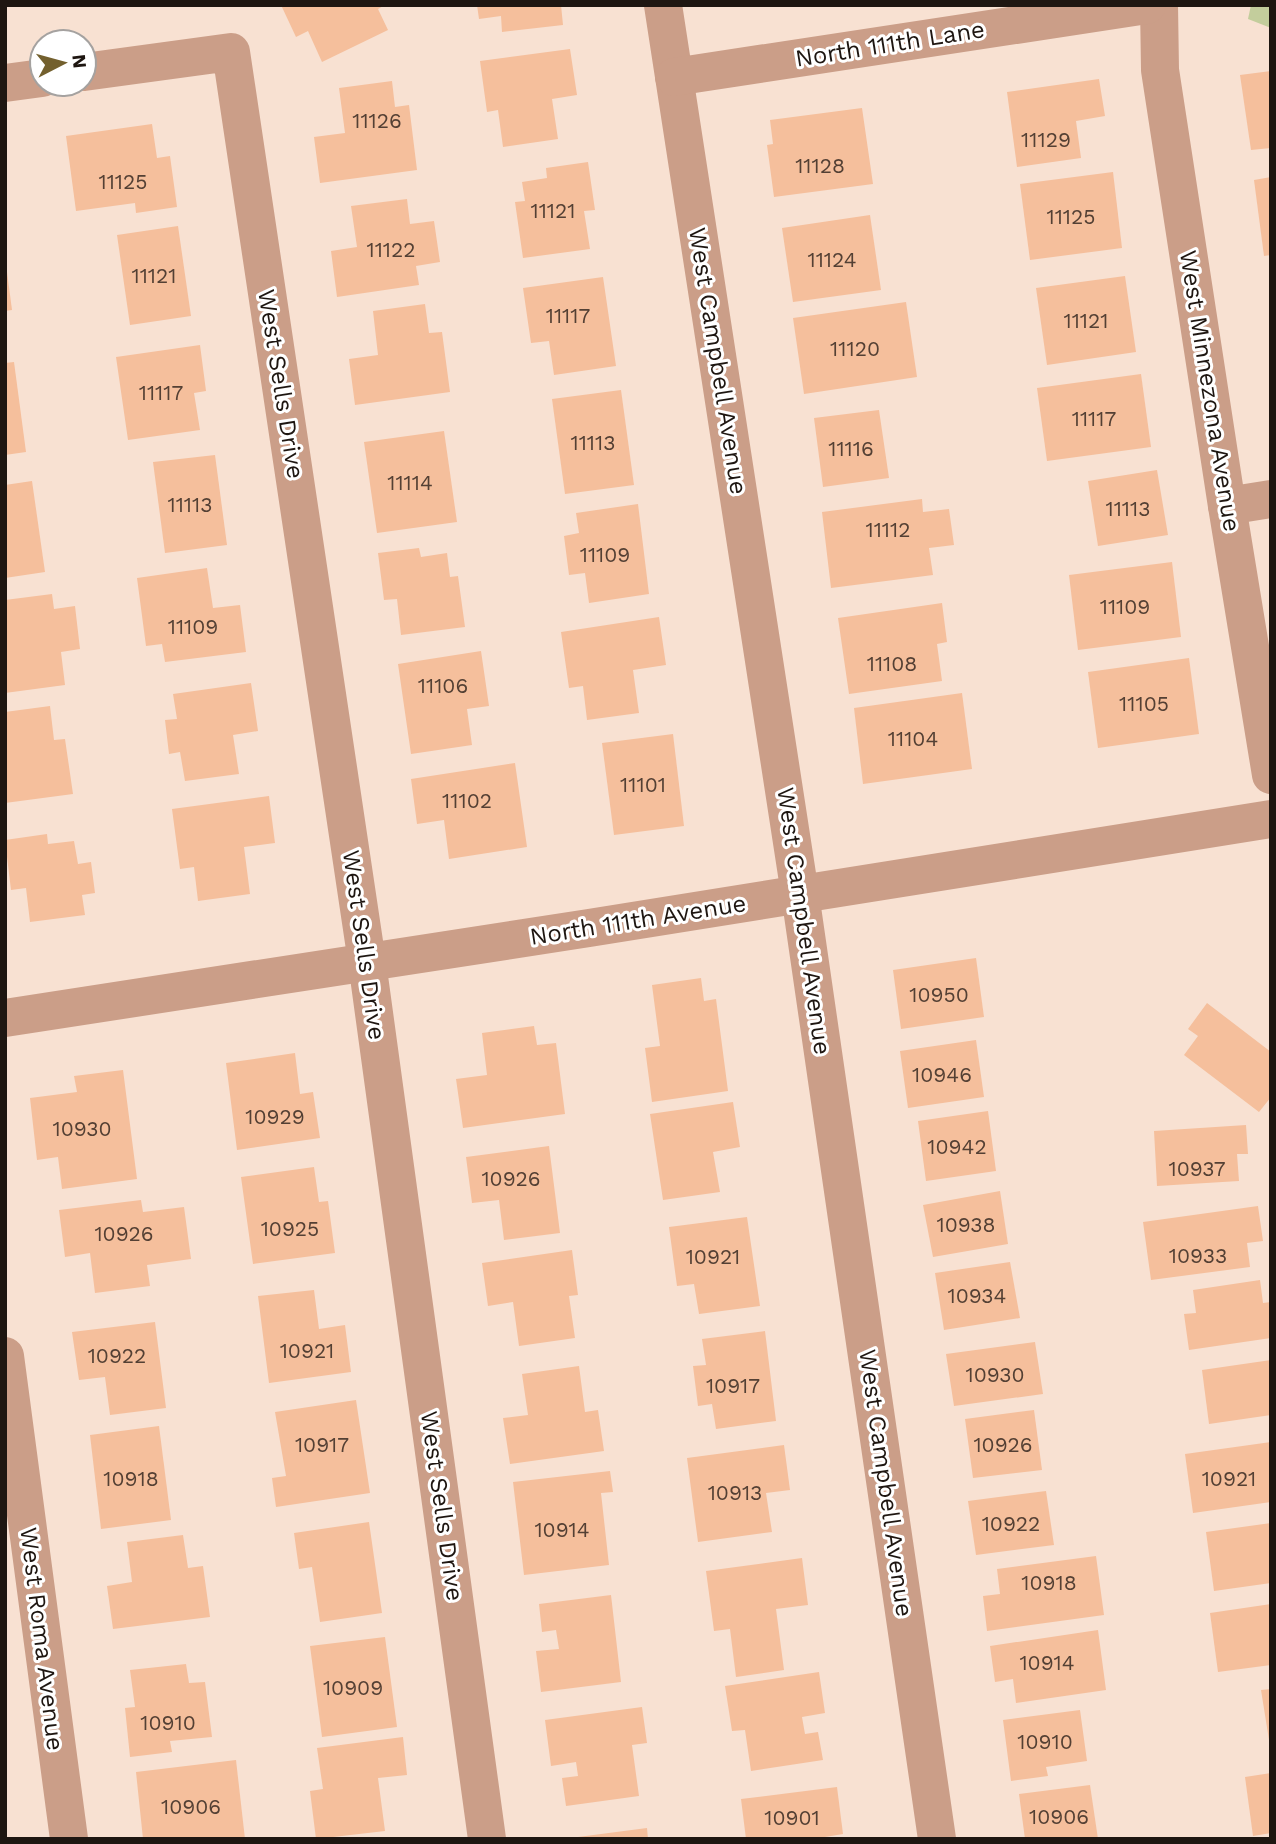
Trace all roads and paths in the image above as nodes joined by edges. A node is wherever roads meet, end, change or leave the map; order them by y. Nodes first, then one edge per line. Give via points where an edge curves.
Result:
1 (663, 5) edge
2 (1147, 5) edge
3 (1159, 5) edge
4 (98, 70) edge
5 (674, 76) junction
6 (28, 80) edge
7 (5, 83) edge
8 (1271, 499) edge
9 (1227, 506) junction
10 (1271, 775) edge
11 (1271, 819) edge
12 (800, 894) junction
13 (368, 962) junction
14 (5, 1018) edge
15 (5, 1356) edge
16 (69, 1839) edge
17 (487, 1839) edge
18 (937, 1839) edge

1 - 5 street, West Campbell Avenue
2 - 5 street, North 111th Lane
3 - 9 street, West Minnezona Avenue via 1160,70
4 - 13 street, West Sells Drive via 231,52
5 - 12 street, West Campbell Avenue
6 - 7 street
8 - 9 street
9 - 10 street, West Minnezona Avenue
11 - 12 street, North 111th Avenue
12 - 13 street, North 111th Avenue
12 - 18 street, West Campbell Avenue
13 - 14 street, North 111th Avenue
13 - 17 street, West Sells Drive
15 - 16 street, West Roma Avenue

